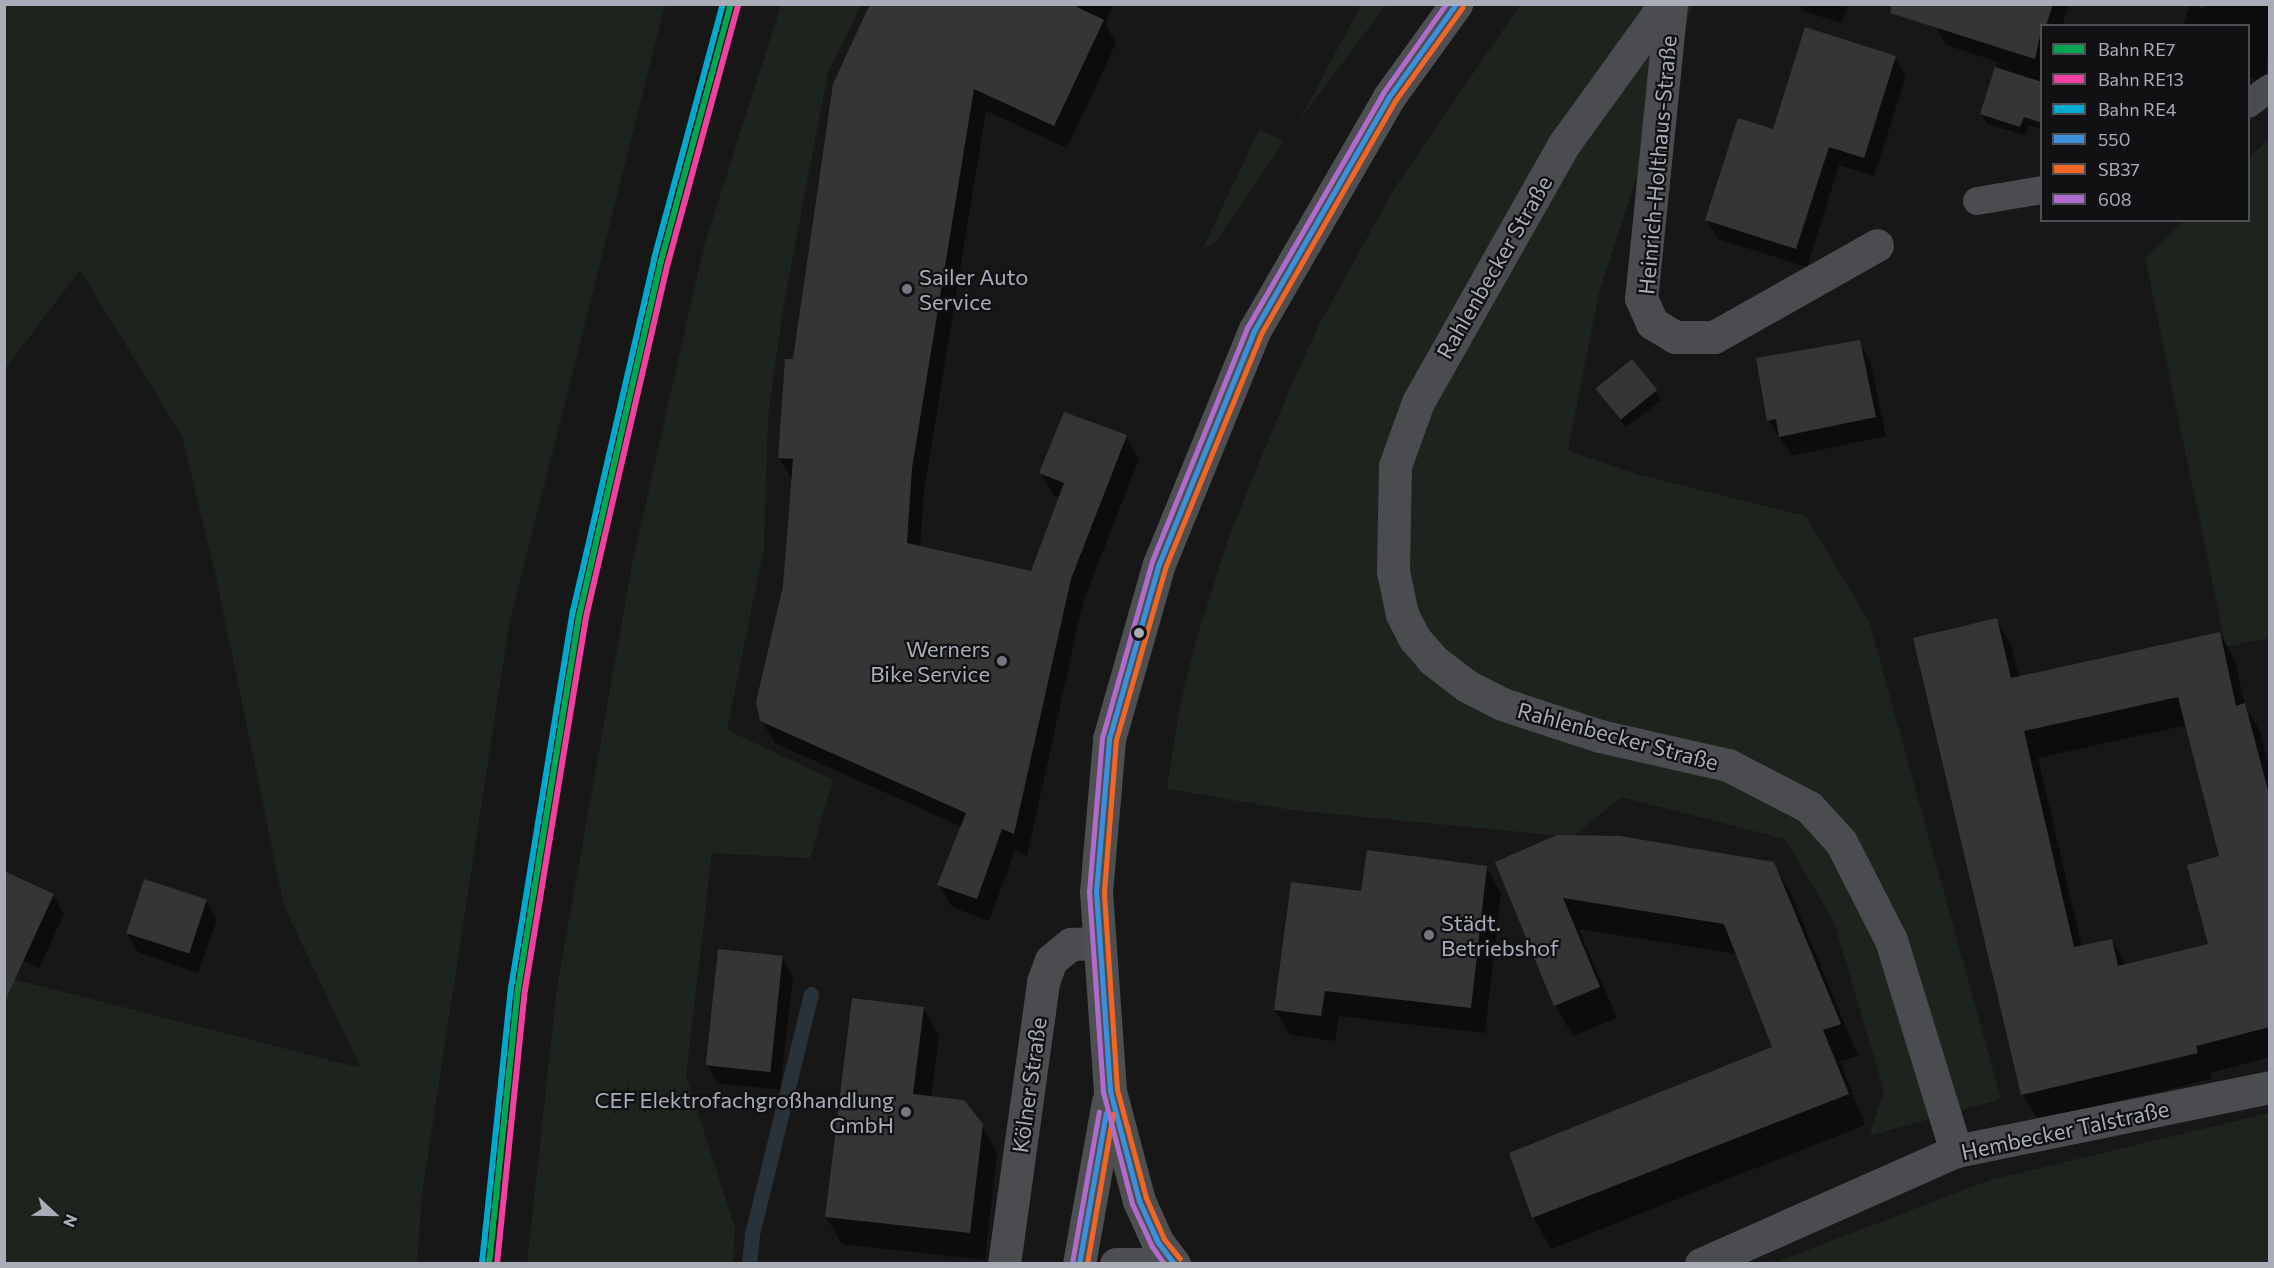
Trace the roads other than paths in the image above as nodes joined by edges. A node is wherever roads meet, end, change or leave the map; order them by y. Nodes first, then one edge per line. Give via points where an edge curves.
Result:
1 (1456, 4) edge
2 (1665, 4) edge
3 (1671, 4) edge
4 (2270, 88) edge
5 (2250, 103) edge
6 (2040, 190) edge
7 (1977, 201) dead end
8 (1877, 245) dead end
9 (1099, 943) junction
10 (2270, 1087) edge
11 (1110, 1091) junction
12 (1956, 1151) junction
13 (1004, 1263) edge
14 (1079, 1263) edge
15 (1116, 1263) edge
16 (1145, 1263) edge
17 (1174, 1263) edge
18 (1701, 1263) edge

1 - 9 main road via 1389,97 1254,331 1163,554 1109,739 1096,892
2 - 12 street, Rahlenbecker Straße via 1564,144 1418,402 1395,466 1393,571 1402,614 1415,639 1433,660 1467,686 1503,704 1600,736 1728,765 1809,807 1841,842 1891,940
3 - 8 street, Heinrich-Holthaus-Straße via 1641,298 1652,323 1676,337 1714,337
4 - 5 lane
6 - 7 lane
9 - 11 main road
9 - 13 street, Kölner Straße via 1071,944 1052,960 1043,981
10 - 12 street, Hembecker Talstraße
11 - 14 main road
11 - 17 main road via 1139,1201 1158,1243
12 - 18 street, Hembecker Talstraße
15 - 16 main road

